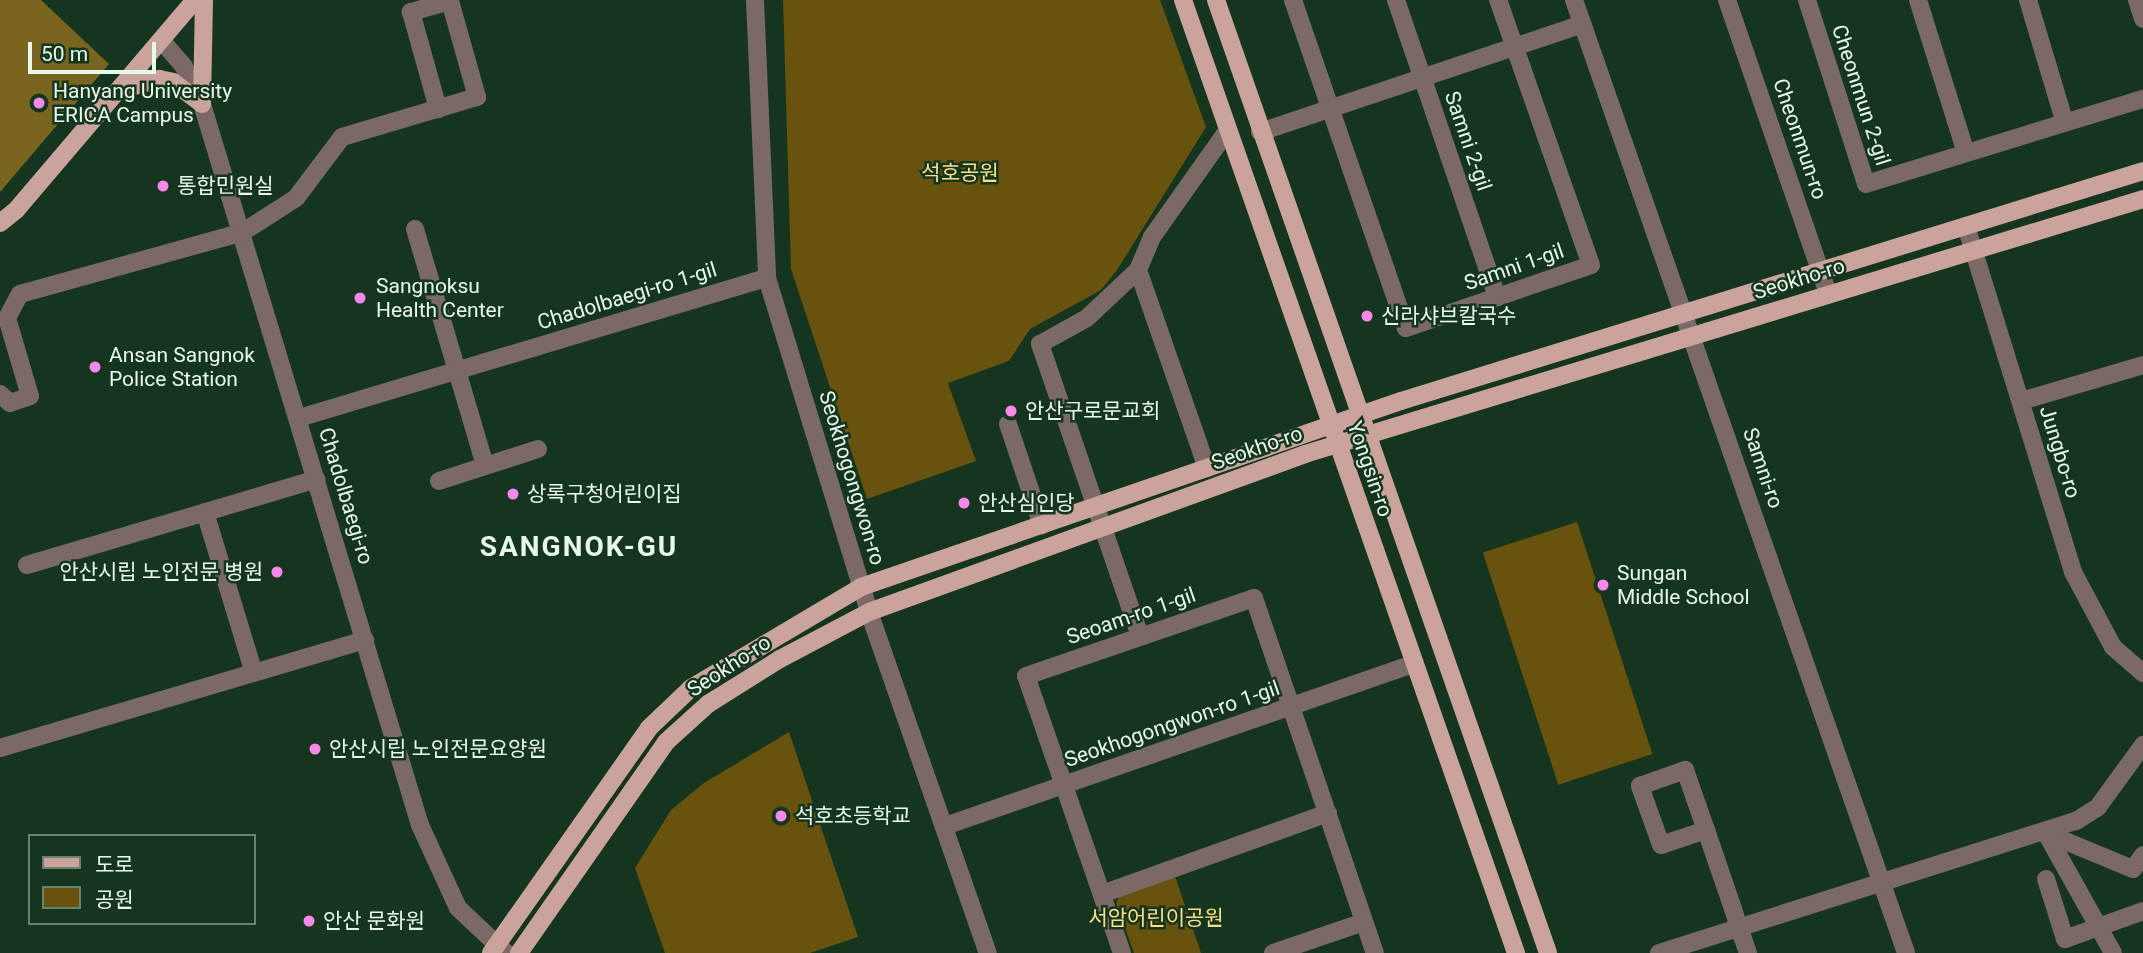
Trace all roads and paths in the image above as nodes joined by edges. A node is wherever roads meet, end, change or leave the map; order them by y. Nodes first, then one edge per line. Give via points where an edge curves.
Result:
1 (195, 0) edge
2 (204, 0) edge
3 (755, 0) edge
4 (1183, 0) edge
5 (1216, 0) edge
6 (1293, 0) edge
7 (1395, 0) edge
8 (1498, 0) edge
9 (1574, 0) edge
10 (1727, 0) edge
11 (1807, 0) edge
12 (1918, 0) edge
13 (2028, 0) edge
14 (2137, 0) edge
15 (2143, 19) edge
16 (1582, 24) junction
17 (160, 40) junction
18 (1515, 47) junction
19 (1423, 78) junction
20 (118, 90) junction
21 (2143, 99) edge
22 (202, 104) junction
23 (438, 109) junction
24 (1330, 109) junction
25 (2065, 122) junction
26 (1227, 131) junction
27 (1260, 132) junction
28 (1966, 153) junction
29 (2143, 171) edge
30 (2143, 200) edge
31 (0, 223) edge
32 (1966, 226) junction
33 (415, 229) dead end
34 (243, 232) junction
35 (1973, 251) junction
36 (1821, 268) junction
37 (1138, 270) junction
38 (767, 278) junction
39 (1828, 293) junction
40 (1497, 297) junction
41 (1684, 311) junction
42 (1693, 337) junction
43 (2143, 365) edge
44 (457, 371) junction
45 (0, 394) edge
46 (2021, 401) junction
47 (1359, 416) junction
48 (299, 418) junction
49 (1008, 424) dead end
50 (1331, 426) junction
51 (1366, 438) junction
52 (1337, 444) junction
53 (538, 449) dead end
54 (485, 465) junction
55 (1207, 468) junction
56 (317, 479) junction
57 (439, 481) dead end
58 (1095, 507) junction
59 (205, 512) junction
60 (1042, 526) junction
61 (1102, 527) junction
62 (27, 565) dead end
63 (861, 587) junction
64 (869, 612) junction
65 (1140, 636) junction
66 (365, 640) junction
67 (1414, 664) junction
68 (254, 673) junction
69 (2143, 673) edge
70 (1292, 707) junction
71 (2143, 745) edge
72 (0, 748) edge
73 (1064, 786) junction
74 (1328, 813) junction
75 (945, 826) junction
76 (1706, 830) junction
77 (2046, 833) junction
78 (2143, 855) edge
79 (2046, 879) dead end
80 (1883, 881) junction
81 (1102, 894) junction
82 (2143, 911) edge
83 (1364, 922) junction
84 (2102, 927) junction
85 (1739, 928) junction
86 (2068, 946) edge
87 (498, 950) edge
88 (519, 953) edge
89 (988, 953) edge
90 (1122, 953) edge
91 (1273, 953) edge
92 (1375, 953) edge
93 (1516, 953) edge
94 (1548, 953) edge
95 (1658, 953) edge
96 (1748, 953) edge
97 (1906, 953) edge
98 (2113, 953) edge

1 - 17 main road
2 - 22 main road
3 - 38 street, Seokhogongwon-ro
4 - 26 main road, Yongsin-ro
5 - 27 main road, Yongsin-ro
6 - 24 street, Samni 1-gil
7 - 19 street, Samni 2-gil
8 - 18 street, Samni 1-gil
9 - 16 street, Samni-ro
10 - 36 street, Cheonmun-ro
11 - 28 street, Cheonmun 2-gil via 1866,184
12 - 28 street
13 - 25 street
14 - 15 street
16 - 18 street
16 - 41 street, Samni-ro
17 - 20 main road
17 - 22 street, Chadolbaegi-ro via 183,65
18 - 19 street
18 - 40 street, Samni 1-gil via 1591,265
19 - 24 street
19 - 40 street, Samni 2-gil
20 - 22 main road via 166,80
20 - 31 main road
21 - 25 street, Cheonmun 2-gil
22 - 34 street, Chadolbaegi-ro
23 - 23 street via 411,12 450,1 477,97
23 - 34 street via 342,137 296,198
24 - 27 street
24 - 40 street, Samni 1-gil via 1406,328
25 - 28 street, Cheonmun 2-gil
26 - 37 street via 1152,237
26 - 50 main road, Yongsin-ro
27 - 47 main road, Yongsin-ro
29 - 32 main road, Seokho-ro
30 - 35 main road, Seokho-ro
32 - 35 street, Jungbo-ro
32 - 36 main road, Seokho-ro
33 - 44 street
34 - 45 street via 20,294 7,318 30,396 10,403
34 - 48 street, Chadolbaegi-ro
35 - 39 main road, Seokho-ro
35 - 46 street, Jungbo-ro
36 - 39 street, Cheonmun-ro
36 - 41 main road, Seokho-ro
37 - 55 street, Seokho-ro
37 - 58 street via 1087,318 1040,344
38 - 44 street, Chadolbaegi-ro 1-gil
38 - 63 street, Seokhogongwon-ro
39 - 42 main road, Seokho-ro
41 - 42 street, Samni-ro
41 - 47 main road, Seokho-ro
42 - 51 main road, Seokho-ro
42 - 80 street, Samni-ro
43 - 46 street
44 - 48 street, Chadolbaegi-ro 1-gil
44 - 54 street
46 - 69 street, Jungbo-ro via 2073,572 2113,647
47 - 50 main road, Seokho-ro
47 - 51 main road, Yongsin-ro
48 - 56 street, Chadolbaegi-ro
49 - 60 street
50 - 52 main road, Yongsin-ro
50 - 55 main road, Seokho-ro
51 - 52 main road, Seokho-ro
51 - 94 main road, Yongsin-ro
52 - 61 main road, Seokho-ro
52 - 67 main road, Yongsin-ro
53 - 54 street
54 - 57 street
55 - 58 main road, Seokho-ro
56 - 59 street
56 - 66 street, Chadolbaegi-ro
58 - 60 main road, Seokho-ro
58 - 61 street
59 - 62 street
59 - 68 street
60 - 63 main road, Seokho-ro
61 - 64 main road, Seokho-ro
61 - 65 street
63 - 64 street, Seokhogongwon-ro
63 - 87 main road, Seokho-ro via 691,688 649,728
64 - 75 street, Seokhogongwon-ro
64 - 88 main road, Seokho-ro via 708,704 666,742
65 - 70 street, Seoam-ro 1-gil via 1254,598
65 - 73 street, Seoam-ro 1-gil via 1026,677
66 - 68 street
66 - 87 street, Chadolbaegi-ro via 420,825 458,908
67 - 70 street, Seokhogongwon-ro 1-gil
67 - 93 main road, Yongsin-ro
68 - 72 street
70 - 73 street, Seokhogongwon-ro 1-gil
70 - 74 street, Seoam-ro 1-gil
71 - 77 street via 2098,807
73 - 75 street, Seokhogongwon-ro 1-gil
73 - 81 street, Seoam-ro 1-gil
74 - 81 street
74 - 83 street, Seoam-ro 1-gil
75 - 89 street, Seokhogongwon-ro
76 - 76 street via 1661,845 1640,786 1685,770
76 - 85 street
77 - 78 street via 2133,869
77 - 80 street
77 - 84 street
79 - 86 street
80 - 85 street
80 - 97 street, Samni-ro
81 - 90 street, Seoam-ro 1-gil
82 - 84 street
83 - 91 street
83 - 92 street, Seoam-ro 1-gil
84 - 86 street
84 - 98 street
85 - 95 street
85 - 96 street

